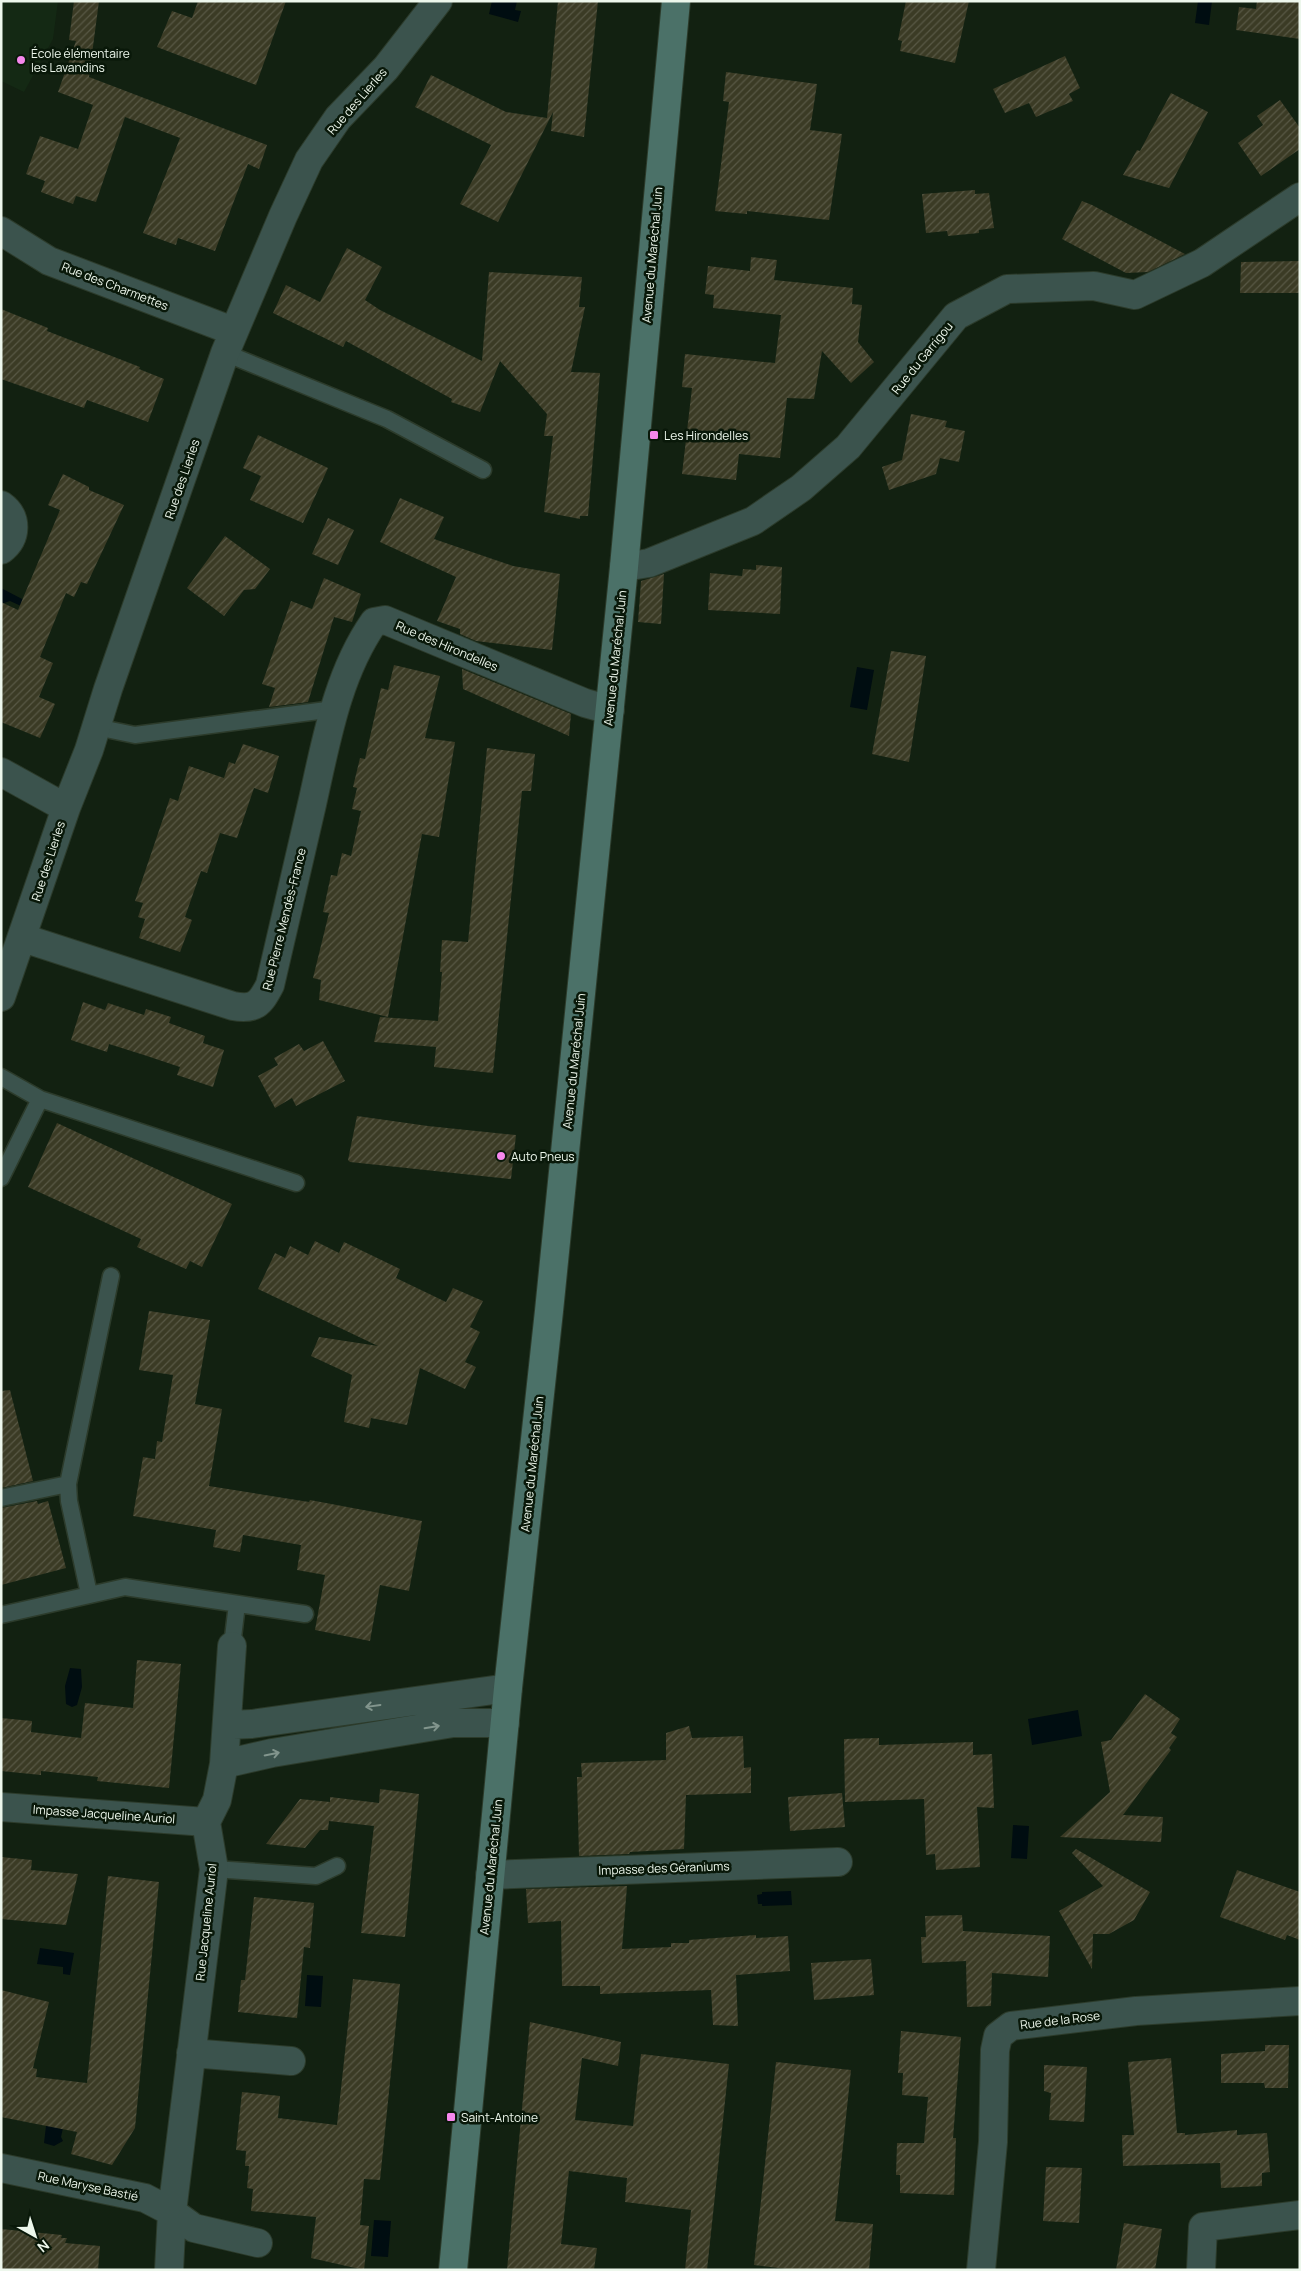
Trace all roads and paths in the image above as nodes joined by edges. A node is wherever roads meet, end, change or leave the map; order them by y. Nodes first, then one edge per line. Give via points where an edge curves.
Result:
1 (438, 1) edge
2 (676, 1) edge
3 (1300, 197) edge
4 (1, 232) edge
5 (229, 342) junction
6 (483, 470) dead end
7 (1, 505) edge
8 (1, 550) edge
9 (624, 567) junction
10 (334, 708) junction
11 (610, 710) junction
12 (96, 727) junction
13 (1, 772) edge
14 (66, 808) junction
15 (23, 938) junction
16 (1, 997) edge
17 (1, 1077) edge
18 (40, 1099) junction
19 (1, 1178) edge
20 (296, 1183) dead end
21 (111, 1276) dead end
22 (68, 1484) junction
23 (1, 1498) edge
24 (89, 1594) junction
25 (237, 1604) junction
26 (1, 1614) edge
27 (305, 1614) dead end
28 (232, 1646) joint
29 (508, 1688) junction
30 (505, 1723) junction
31 (227, 1725) junction
32 (224, 1764) junction
33 (1, 1807) edge
34 (206, 1822) junction
35 (838, 1862) dead end
36 (337, 1866) dead end
37 (214, 1869) junction
38 (490, 1875) junction
39 (1300, 2001) edge
40 (192, 2053) junction
41 (291, 2061) dead end
42 (1, 2168) edge
43 (172, 2212) junction
44 (1300, 2215) edge
45 (258, 2243) dead end
46 (169, 2270) edge
47 (453, 2270) edge
48 (981, 2270) edge
49 (1201, 2270) edge

1 - 5 street, Rue des Lierles via 386,68 338,118 309,160
2 - 9 main road, Avenue du Maréchal Juin
3 - 9 street, Rue du Garrigou via 1202,263 1135,295 1094,286 1007,290 956,316 848,447 801,488 753,521 649,564
4 - 5 street, Rue des Charmettes via 50,261
5 - 6 lane
5 - 12 street, Rue des Lierles
7 - 8 street via 14,524 8,545
9 - 11 main road, Avenue du Maréchal Juin
10 - 11 street, Rue des Hirondelles via 363,638 374,622 386,620 585,703
10 - 12 lane via 135,735
10 - 15 street, Rue Pierre Mendès-France via 270,985 257,1004 248,1008 233,1006
11 - 29 main road, Avenue du Maréchal Juin
12 - 14 street, Rue des Lierles
13 - 14 street
14 - 15 street, Rue des Lierles
15 - 16 street, Rue des Lierles
17 - 18 lane
18 - 19 lane
18 - 20 lane
21 - 22 lane
22 - 23 lane
22 - 24 lane
24 - 25 lane via 125,1587
24 - 26 lane
25 - 27 lane
25 - 28 lane
28 - 31 street
29 - 30 main road, Avenue du Maréchal Juin
29 -> 31 street
32 -> 30 street via 453,1723
30 - 38 main road, Avenue du Maréchal Juin
31 - 32 street
32 - 34 street via 217,1800
33 - 34 street, Impasse Jacqueline Auriol
34 - 37 street, Rue Jacqueline Auriol
35 - 38 street, Impasse des Géraniums
36 - 37 lane via 316,1876
37 - 40 street, Rue Jacqueline Auriol
38 - 47 main road, Avenue du Maréchal Juin
39 - 48 street, Rue de la Rose via 1136,2011 1011,2026 998,2036
40 - 41 street
40 - 43 street, Rue Jacqueline Auriol
42 - 43 street, Rue Maryse Bastié via 146,2198
43 - 45 street via 194,2228
43 - 46 street, Rue Jacqueline Auriol
44 - 49 street via 1203,2227

